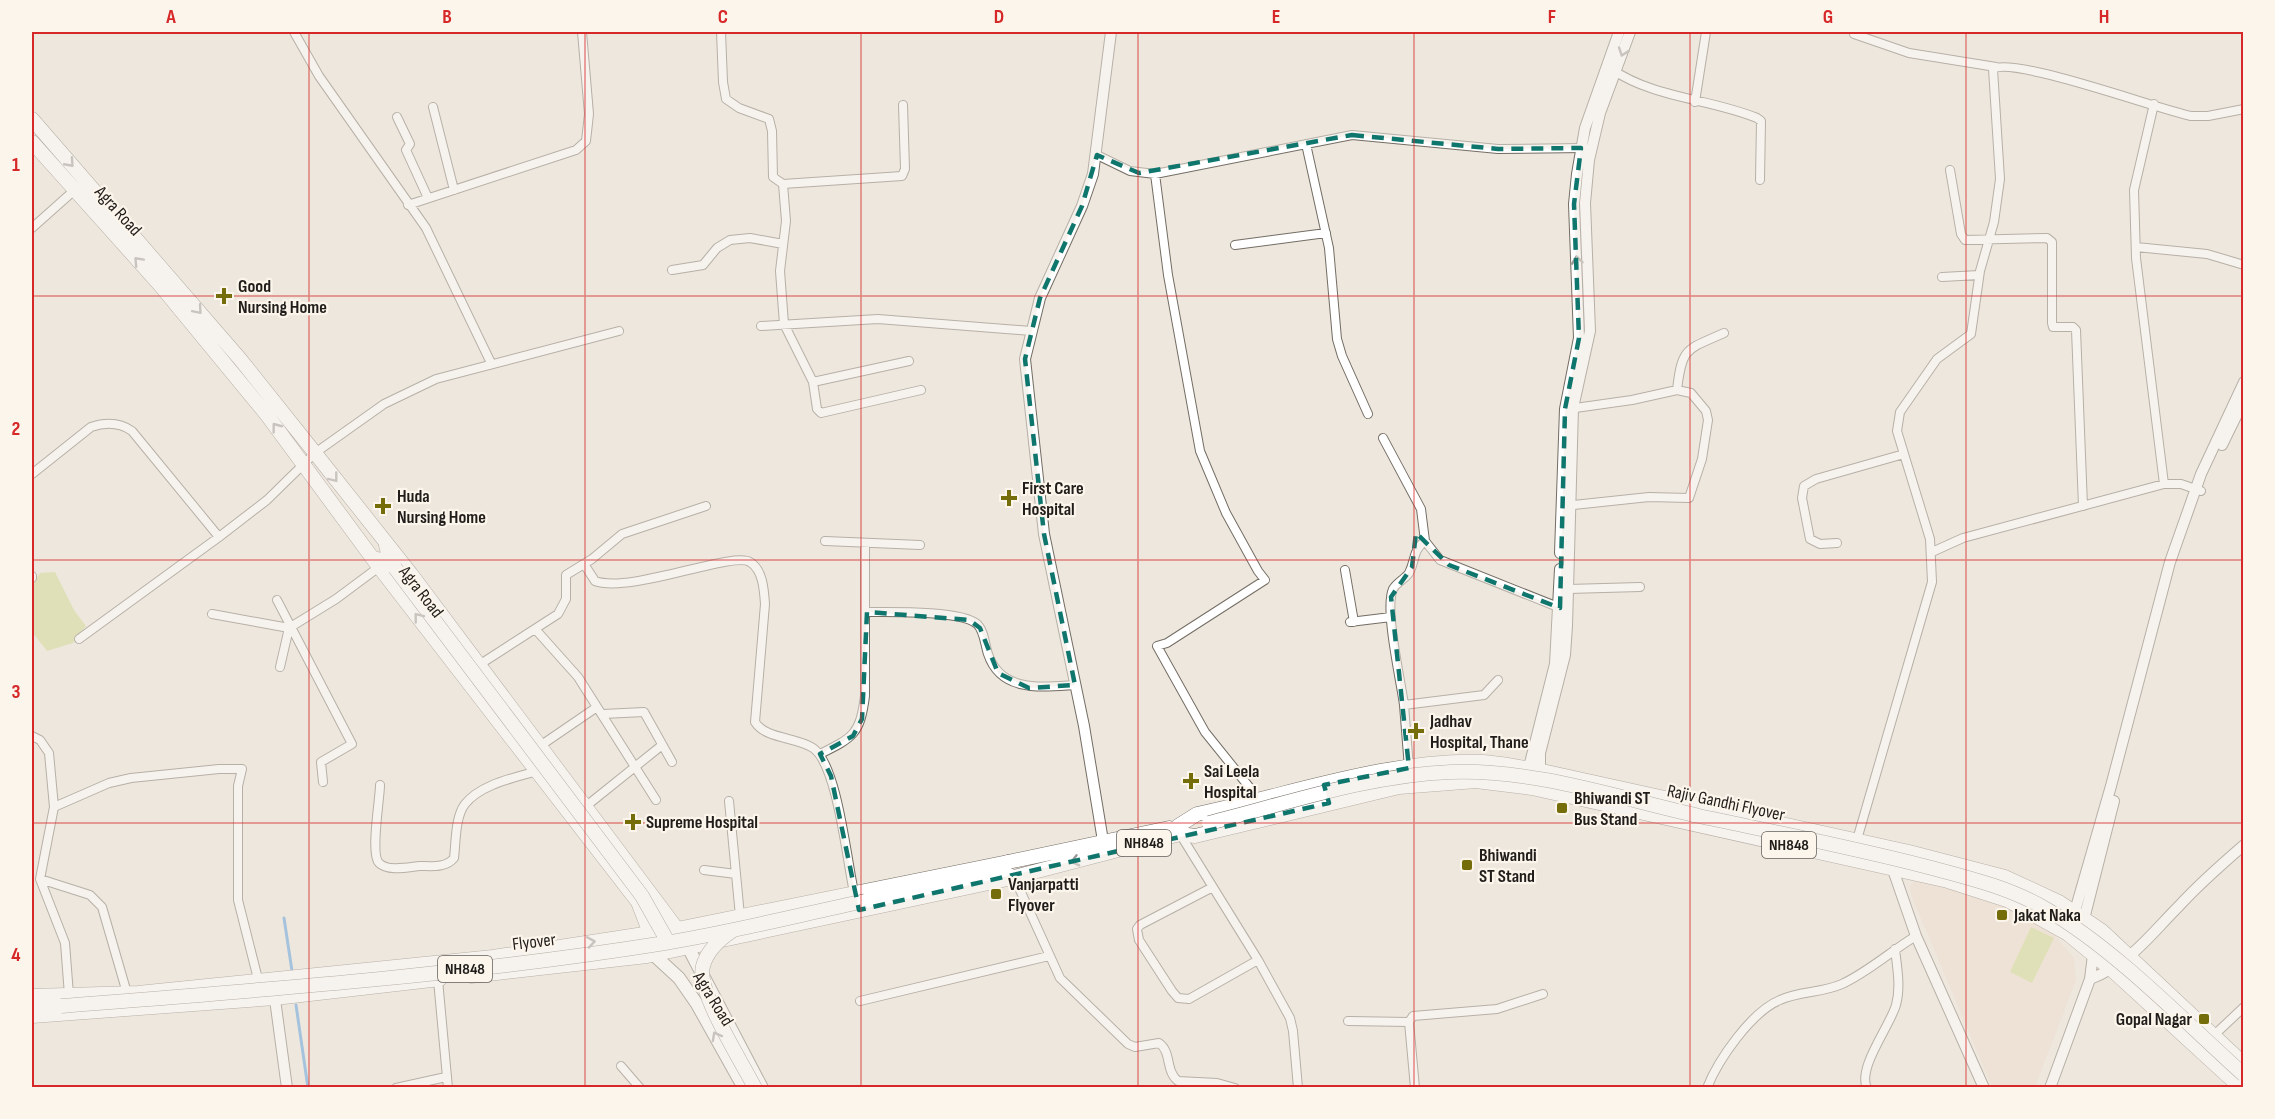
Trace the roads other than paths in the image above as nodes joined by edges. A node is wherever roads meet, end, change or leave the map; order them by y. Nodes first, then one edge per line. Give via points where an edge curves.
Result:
1 (294, 32) edge
2 (582, 32) edge
3 (721, 32) edge
4 (1111, 32) edge
5 (1619, 32) edge
6 (1630, 32) edge
7 (1706, 32) edge
8 (1854, 34) dead end
9 (1996, 67) junction
10 (1612, 69) junction
11 (1695, 102) junction
12 (2154, 104) junction
13 (903, 105) dead end
14 (433, 108) dead end
15 (2244, 109) edge
16 (397, 117) dead end
17 (32, 119) edge
18 (32, 141) edge
19 (1306, 144) junction
20 (1586, 148) junction
21 (1097, 155) junction
22 (1950, 170) dead end
23 (1155, 174) junction
24 (86, 180) junction
25 (1760, 180) dead end
26 (783, 184) junction
27 (75, 190) junction
28 (454, 190) junction
29 (428, 198) junction
30 (408, 205) junction
31 (32, 228) edge
32 (1326, 232) junction
33 (1989, 238) junction
34 (783, 244) junction
35 (1235, 245) dead end
36 (2136, 247) junction
37 (2244, 265) edge
38 (672, 270) dead end
39 (1979, 275) junction
40 (1942, 277) dead end
41 (784, 324) junction
42 (761, 326) dead end
43 (619, 331) dead end
44 (1031, 331) junction
45 (1724, 333) dead end
46 (909, 361) dead end
47 (491, 363) junction
48 (813, 382) junction
49 (2244, 382) edge
50 (921, 390) dead end
51 (1677, 390) junction
52 (2244, 400) edge
53 (1569, 408) junction
54 (1368, 414) dead end
55 (1383, 438) dead end
56 (315, 453) junction
57 (1904, 454) junction
58 (304, 464) junction
59 (32, 474) edge
60 (2164, 484) junction
61 (2198, 489) junction
62 (706, 506) dead end
63 (1565, 506) junction
64 (2083, 506) junction
65 (219, 537) junction
66 (825, 541) dead end
67 (1425, 541) junction
68 (865, 543) junction
69 (1837, 543) dead end
70 (387, 545) junction
71 (920, 545) dead end
72 (1932, 552) junction
73 (384, 564) junction
74 (584, 564) junction
75 (1345, 570) dead end
76 (1640, 587) dead end
77 (1568, 589) junction
78 (277, 600) dead end
79 (1564, 609) junction
80 (867, 612) junction
81 (212, 614) dead end
82 (1391, 617) junction
83 (290, 627) junction
84 (536, 630) junction
85 (79, 639) dead end
86 (479, 665) junction
87 (280, 667) dead end
88 (1498, 680) dead end
89 (1075, 685) junction
90 (1404, 705) junction
91 (600, 710) junction
92 (32, 736) edge
93 (540, 746) junction
94 (661, 746) junction
95 (820, 754) junction
96 (672, 762) dead end
97 (636, 766) junction
98 (1409, 768) junction
99 (1534, 769) junction
100 (537, 771) junction
101 (323, 782) dead end
102 (380, 785) dead end
103 (1324, 785) junction
104 (1525, 787) junction
105 (1539, 789) junction
106 (656, 800) dead end
107 (729, 801) dead end
108 (1257, 802) junction
109 (1329, 803) junction
110 (54, 807) junction
111 (585, 807) junction
112 (1185, 829) junction
113 (1856, 841) junction
114 (2244, 844) edge
115 (1104, 847) junction
116 (1886, 847) junction
117 (1851, 859) junction
118 (1893, 868) junction
119 (704, 870) dead end
120 (1006, 872) junction
121 (736, 874) junction
122 (40, 879) junction
123 (1211, 888) junction
124 (854, 894) junction
125 (859, 910) junction
126 (741, 916) junction
127 (2080, 916) junction
128 (677, 928) junction
129 (734, 929) junction
130 (650, 933) junction
131 (2068, 935) junction
132 (1916, 936) junction
133 (2110, 939) junction
134 (668, 942) junction
135 (688, 947) junction
136 (1895, 949) junction
137 (654, 955) junction
138 (2093, 955) junction
139 (1049, 956) junction
140 (2131, 957) junction
141 (1258, 960) junction
142 (2112, 970) junction
143 (265, 978) junction
144 (2090, 979) junction
145 (438, 980) junction
146 (126, 993) junction
147 (1543, 993) dead end
148 (69, 995) junction
149 (32, 996) edge
150 (275, 998) junction
151 (860, 1001) dead end
152 (32, 1007) edge
153 (2244, 1007) edge
154 (32, 1016) edge
155 (1348, 1021) dead end
156 (1409, 1022) junction
157 (2213, 1036) junction
158 (2199, 1050) junction
159 (2244, 1064) edge
160 (621, 1066) dead end
161 (2244, 1075) edge
162 (446, 1077) junction
163 (1176, 1084) edge
164 (286, 1088) edge
165 (396, 1088) edge
166 (448, 1088) edge
167 (640, 1088) edge
168 (744, 1088) edge
169 (755, 1088) edge
170 (762, 1088) edge
171 (1235, 1088) edge
172 (1298, 1088) edge
173 (1415, 1088) edge
174 (1707, 1088) edge
175 (1868, 1088) edge
176 (1984, 1088) edge
177 (2050, 1088) edge
178 (2241, 1088) edge

1 - 30 street via 319,76
2 - 28 street via 589,114 586,141 576,150
3 - 26 street via 726,99 769,120 773,177
4 - 21 street
5 - 10 street
6 -> 10 street
7 - 11 street
8 - 9 street via 1910,53
9 - 12 street via 2074,82
9 - 33 street via 1992,82 2000,178
10 - 11 street via 1646,88
10 - 20 street
11 - 25 street via 1721,105 1761,121
12 - 15 street via 2191,116
12 - 36 street via 2134,190
13 - 26 street via 902,176
14 - 28 street
16 - 29 street via 410,144 406,150
17 -> 24 main road, Agra Road
18 - 27 main road, Agra Road
19 - 20 street via 1368,134 1498,149
19 - 23 street
19 - 32 street
20 - 53 street via 1580,214 1580,338
21 - 23 street via 1130,171
21 - 44 street via 1082,206 1040,298
22 - 33 street via 1963,238
23 - 108 street via 1168,275 1200,451 1226,513 1265,580 1157,646 1205,732
24 - 27 street
24 -> 56 main road, Agra Road
26 - 34 street
27 - 31 street
58 -> 27 main road, Agra Road via 160,285
28 - 29 street
29 - 30 street
30 - 47 street via 439,251
32 - 35 street
32 - 54 street via 1337,339
33 - 39 street
33 - 64 street via 2047,238 2052,242 2053,327 2076,330
34 - 38 street via 736,239 717,248 703,265
34 - 41 street via 780,271
36 - 37 street via 2172,248
36 - 60 street
39 - 40 street
39 - 57 street via 1971,334 1937,359 1900,412 1897,431
41 - 42 street
41 - 44 street via 878,319
41 - 48 street
43 - 47 street
44 - 89 street via 1025,359 1044,534
45 - 51 street via 1684,354
46 - 48 street
47 - 56 street via 436,379 384,404
48 - 50 street via 821,413
49 - 61 street
51 - 53 street
51 - 63 street via 1691,393 1700,401 1708,420 1702,459 1689,498 1649,497
52 - 61 street
53 - 63 street
55 - 67 street via 1421,509
56 - 58 street
56 -> 70 main road, Agra Road
57 - 69 street via 1816,479 1804,486 1802,498 1810,539 1820,544
57 - 72 street
58 - 65 street via 267,500
58 - 73 main road, Agra Road
59 - 65 street via 91,427 123,425
60 - 61 street
60 - 64 street
61 - 127 street via 2170,562 2151,650
62 - 74 street via 622,534
63 - 77 street
63 - 79 street
64 - 72 street via 1963,538
65 - 85 street
66 - 68 street
67 - 79 street via 1449,565
67 - 82 street via 1415,549 1408,576 1393,590
68 - 71 street
68 - 80 street
70 - 73 main road
70 - 86 main road, Agra Road
72 - 113 street via 1932,582
73 - 83 street
100 -> 73 main road, Agra Road
73 - 134 main road, bridge via 642,896
74 - 84 street via 566,575 564,607
74 - 95 street via 595,581 609,584 731,560 753,564 763,586 765,604 755,722
75 - 82 street via 1352,622
76 - 77 street
77 - 79 street
78 - 83 street
79 - 99 street
80 - 89 street via 931,614 969,620 980,628 998,673 1029,688
80 - 95 street via 862,719 853,736
81 - 83 street
82 - 90 street
83 - 87 street
83 - 101 street via 352,744 321,762
84 - 86 street
84 - 91 street via 568,665
86 - 93 main road, Agra Road
88 - 90 street via 1484,695
89 - 115 street
90 - 98 street
91 - 93 street
91 - 94 street via 644,712
91 - 97 street
92 - 110 street via 49,753
93 - 111 main road, Agra Road
94 - 96 street
94 - 97 street
95 - 124 street via 831,777
97 - 106 street
97 - 111 street
98 - 99 main road, NH848 via 1483,762
98 - 103 main road, NH848
99 - 104 street
99 - 105 street
99 - 113 main road, NH848
100 - 102 street via 492,786 465,803 454,858 444,865 390,868 379,863 376,838
100 - 130 main road, Agra Road via 638,902
103 - 108 main road, NH848
103 - 109 street
104 - 105 main road, NH848
104 - 109 main road, NH848 via 1476,781 1399,787
105 - 117 main road, NH848
107 - 121 street
108 - 112 main road, NH848 via 1197,814
109 - 112 main road, NH848 via 1195,836
110 - 122 street
110 - 143 street via 109,783 131,778 242,769 238,786 238,900
111 - 128 main road, Agra Road
112 - 115 main road, NH848
112 - 123 street
112 - 161 main road, Rajiv Gandhi Flyover, bridge via 1382,780 1482,772 1561,784 1869,852 1963,876 2043,907 2081,931
113 - 116 main road, NH848
113 - 117 street
114 - 140 street
115 - 120 main road, NH848
116 - 118 street
116 - 127 main road, NH848 via 2005,877
117 - 118 main road, NH848
118 - 131 main road, NH848 via 2007,900
118 - 132 street
119 - 121 street
120 - 124 main road
120 - 125 main road
120 - 129 main road, Flyover / NH848, bridge
120 - 139 street
121 - 126 street
122 - 146 street via 90,895 102,907
122 - 148 street via 65,943
123 - 141 street
123 - 141 street via 1137,929 1139,940 1167,983 1178,998 1189,999
124 - 125 street
124 - 126 main road
125 - 135 main road
126 - 128 main road
127 - 131 street
127 - 133 main road, NH848
128 - 130 main road
128 - 135 main road, Agra Road
129 - 134 main road, Flyover / NH848, bridge
129 - 169 main road, bridge via 706,957 703,987
130 - 137 main road, Agra Road
143 -> 130 main road via 493,957
131 - 138 main road, NH848
132 - 136 street
132 - 176 street
133 - 138 street
133 - 140 main road, NH848
134 - 152 main road, Flyover / NH848, bridge via 416,975
135 - 137 main road
135 - 170 main road, Agra Road
136 - 174 street via 1843,984 1779,1000 1768,1007 1732,1046
136 - 175 street via 1897,999 1869,1065 1865,1078
137 - 145 main road
168 -> 137 main road, Agra Road via 697,1004 679,978
138 - 142 main road, NH848
138 - 144 street
139 - 151 street
139 - 163 street via 1070,990 1128,1044 1164,1046
140 - 142 street
140 - 157 main road, NH848
141 - 172 street via 1292,1023
142 - 144 street
142 - 158 main road, NH848
143 - 146 main road
143 - 150 street
144 - 177 street
145 - 150 main road
145 - 162 street
146 - 148 main road
147 - 156 street via 1487,1011 1418,1014
148 - 149 main road
150 - 154 main road
150 - 164 street
153 - 157 street
155 - 156 street
156 - 173 street
157 - 158 street
157 - 159 main road, NH848
158 - 178 main road, NH848
160 - 167 street
162 - 165 street
162 - 166 street
163 - 171 street via 1217,1083

